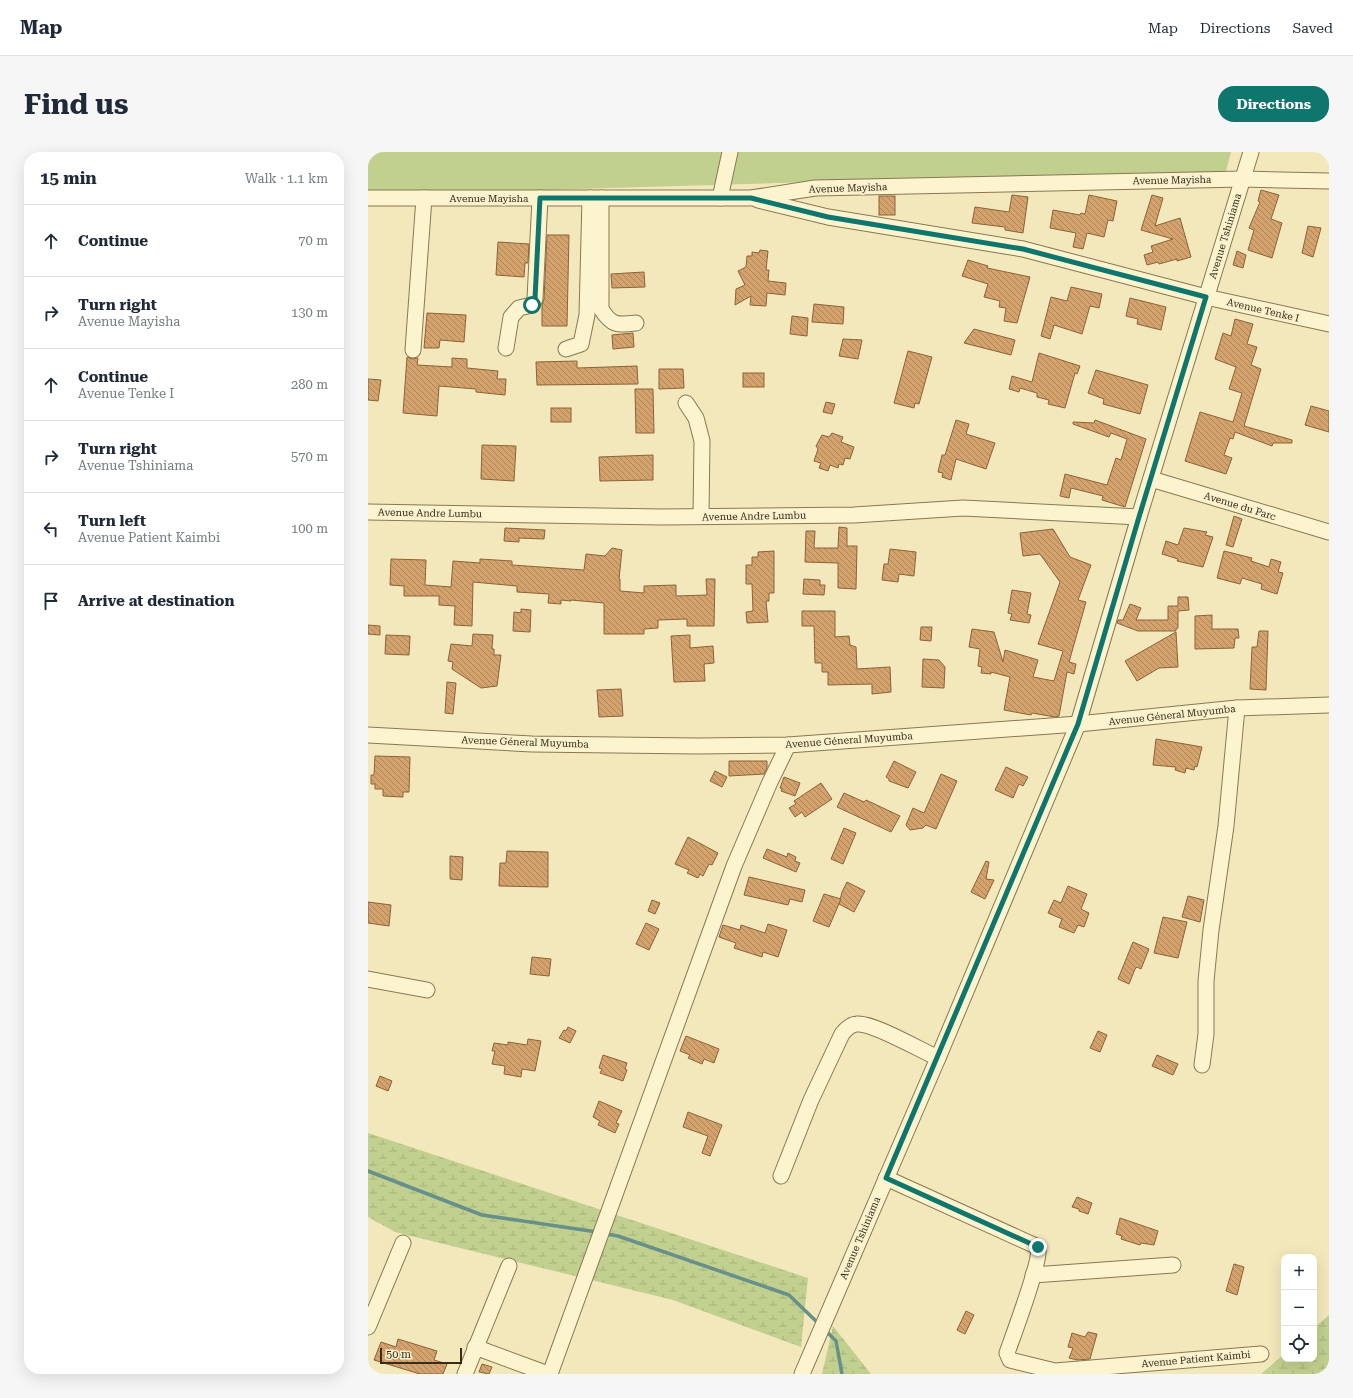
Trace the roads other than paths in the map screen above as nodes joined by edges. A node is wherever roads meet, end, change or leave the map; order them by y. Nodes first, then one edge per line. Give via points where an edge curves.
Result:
1 (730, 152) edge
2 (1251, 152) edge
3 (1243, 179) junction
4 (1329, 181) edge
5 (368, 198) edge
6 (424, 198) junction
7 (540, 198) junction
8 (596, 198) junction
9 (720, 198) junction
10 (751, 198) junction
11 (1206, 297) junction
12 (636, 323) dead end
13 (1329, 324) edge
14 (506, 348) dead end
15 (566, 349) dead end
16 (413, 350) dead end
17 (686, 403) dead end
18 (1151, 479) junction
19 (368, 512) edge
20 (701, 516) junction
21 (1139, 517) junction
22 (1329, 532) edge
23 (1329, 705) edge
24 (1237, 708) junction
25 (1078, 724) junction
26 (368, 735) edge
27 (788, 745) junction
28 (368, 979) edge
29 (427, 990) dead end
30 (938, 1058) junction
31 (1202, 1065) dead end
32 (781, 1176) dead end
33 (886, 1178) junction
34 (403, 1243) dead end
35 (1173, 1265) dead end
36 (509, 1266) dead end
37 (1033, 1275) junction
38 (368, 1327) edge
39 (475, 1347) junction
40 (1261, 1354) dead end
41 (465, 1374) edge
42 (549, 1374) edge
43 (802, 1374) edge

1 - 9 street
2 - 3 street, Avenue Tshiniama
3 - 4 street, Avenue Mayisha
3 - 10 street, Avenue Mayisha via 815,188
3 - 11 street, Avenue Tshiniama
5 - 6 street, Avenue Mayisha
6 - 7 street, Avenue Mayisha
6 - 16 street
7 - 8 street, Avenue Mayisha
7 - 14 street via 535,299 532,305 519,308 510,317
8 - 9 street, Avenue Mayisha
8 - 12 street via 601,309 608,320 617,325
8 - 15 street via 587,315 581,344
9 - 10 street, Avenue Mayisha
10 - 11 street, Avenue Tenke I via 828,217 1023,249
11 - 13 street, Avenue Tenke I
11 - 18 street, Avenue Tshiniama
17 - 20 street via 696,418 702,441
18 - 21 street, Avenue Tshiniama
18 - 22 street, Avenue du Parc
19 - 20 street, Avenue Andre Lumbu
20 - 21 street, Avenue Andre Lumbu via 854,515 962,508
21 - 25 street, Avenue Tshiniama
23 - 24 street, Avenue Géneral Muyumba
24 - 25 street, Avenue Géneral Muyumba
24 - 31 street via 1226,826 1211,930
25 - 27 street, Avenue Géneral Muyumba
25 - 30 street, Avenue Tshiniama
26 - 27 street, Avenue Géneral Muyumba via 532,744
27 - 42 street via 734,866
28 - 29 street
30 - 32 street via 871,1026 858,1024 847,1027 811,1100
30 - 33 street, Avenue Tshiniama
33 - 37 street, Avenue Patient Kaimbi via 1036,1245 1039,1253
33 - 43 street, Avenue Tshiniama
34 - 38 street
35 - 37 street
36 - 39 street
37 - 40 street, Avenue Patient Kaimbi via 1007,1353 1012,1361 1055,1371
39 - 41 street
39 - 42 street

